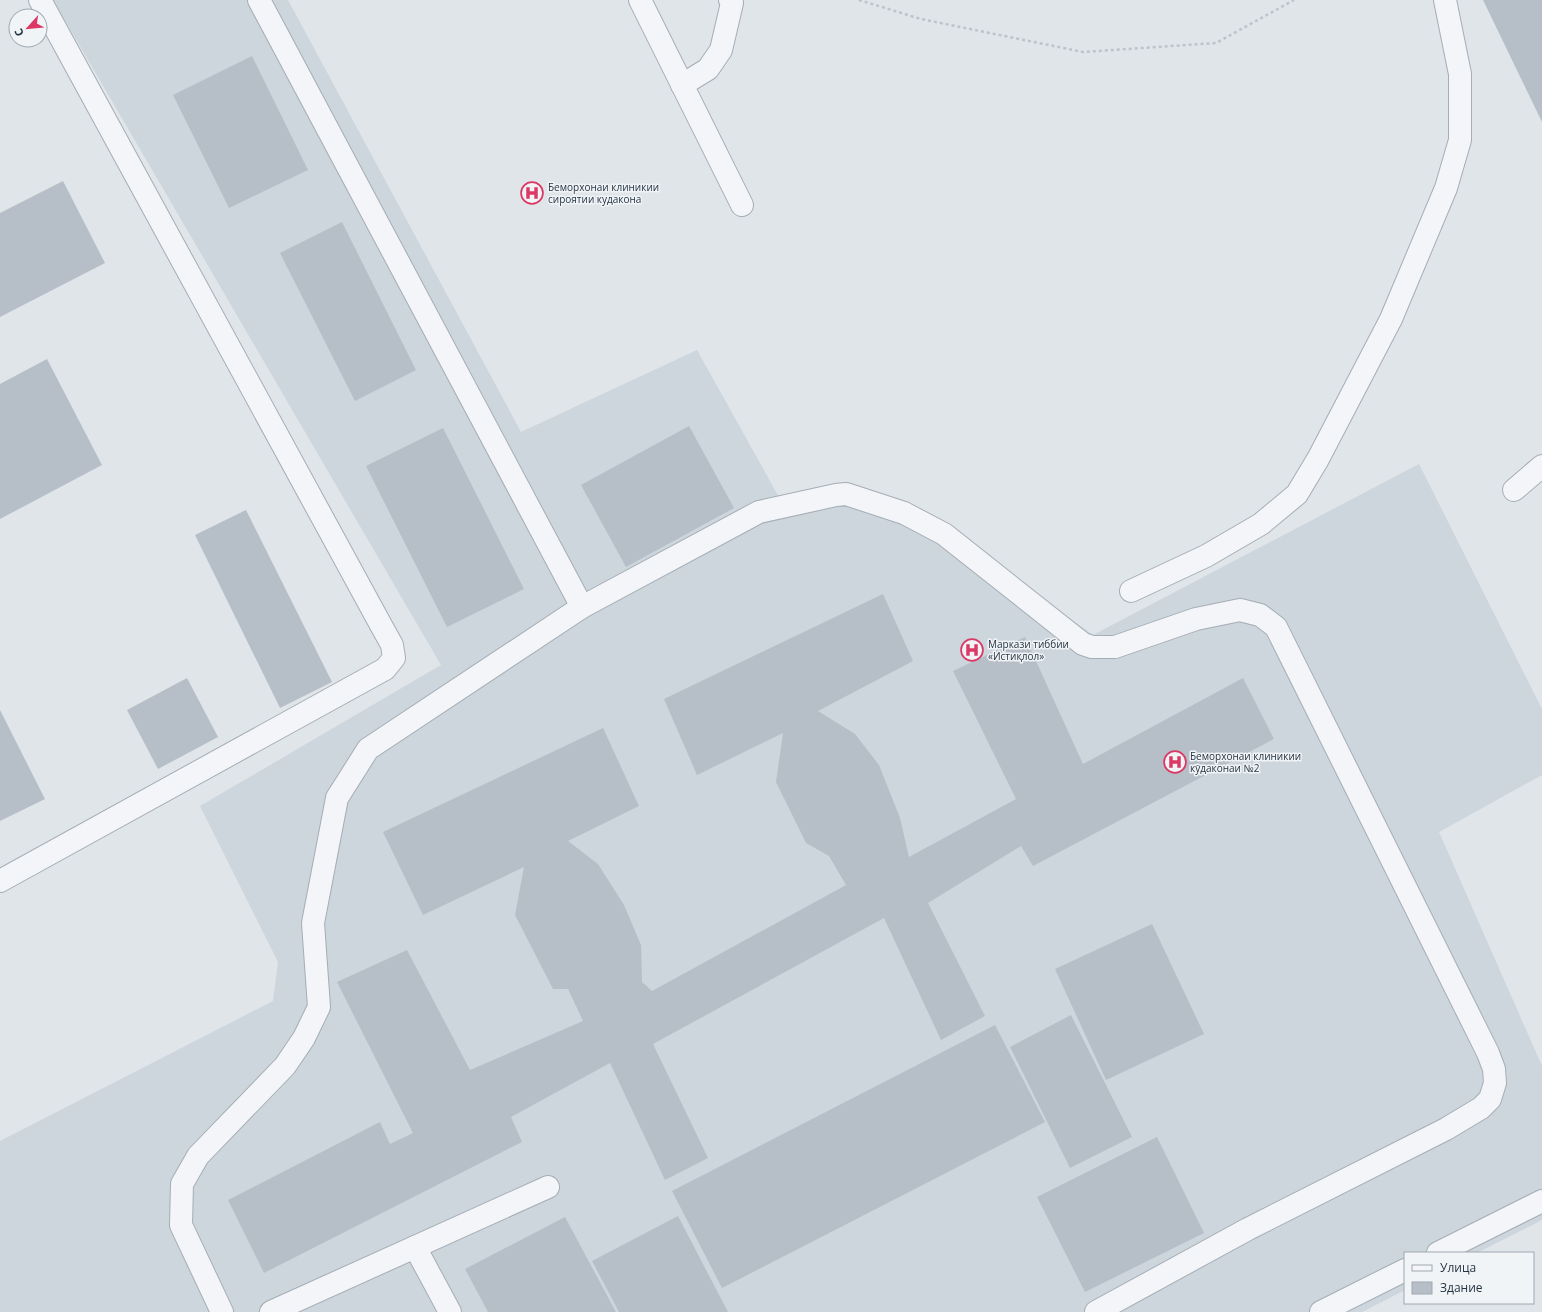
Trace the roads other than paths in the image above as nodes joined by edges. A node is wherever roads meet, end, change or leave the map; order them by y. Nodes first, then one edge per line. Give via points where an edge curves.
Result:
1 (40, 0) edge
2 (259, 0) edge
3 (640, 0) edge
4 (730, 0) edge
5 (1445, 0) edge
6 (682, 84) junction
7 (742, 205) dead end
8 (1542, 466) edge
9 (1514, 490) dead end
10 (1131, 591) dead end
11 (582, 607) junction
12 (0, 880) edge
13 (548, 1188) dead end
14 (1542, 1201) edge
15 (415, 1247) junction
16 (1440, 1252) edge
17 (1404, 1270) edge
18 (222, 1312) edge
19 (271, 1312) edge
20 (450, 1312) edge
21 (1096, 1312) edge
22 (1320, 1312) edge

1 - 12 lane via 392,645 394,658 385,669
2 - 11 lane
3 - 6 lane
4 - 6 lane via 732,3 721,50 708,69
5 - 10 lane via 1460,74 1460,140 1446,188 1391,319 1318,459 1297,494 1261,524 1206,556
6 - 7 lane
8 - 9 lane
11 - 18 lane via 368,749 337,798 313,923 319,1008 304,1038 285,1066 198,1156 182,1184 181,1225
11 - 21 lane via 759,512 846,494 904,513 944,534 1083,644 1092,647 1115,647 1196,619 1240,610 1260,615 1276,627 1488,1053 1494,1069 1495,1083 1490,1099 1481,1108 1446,1129 1248,1230
13 - 15 lane
14 - 16 lane
15 - 19 lane
15 - 20 lane
17 - 22 lane

